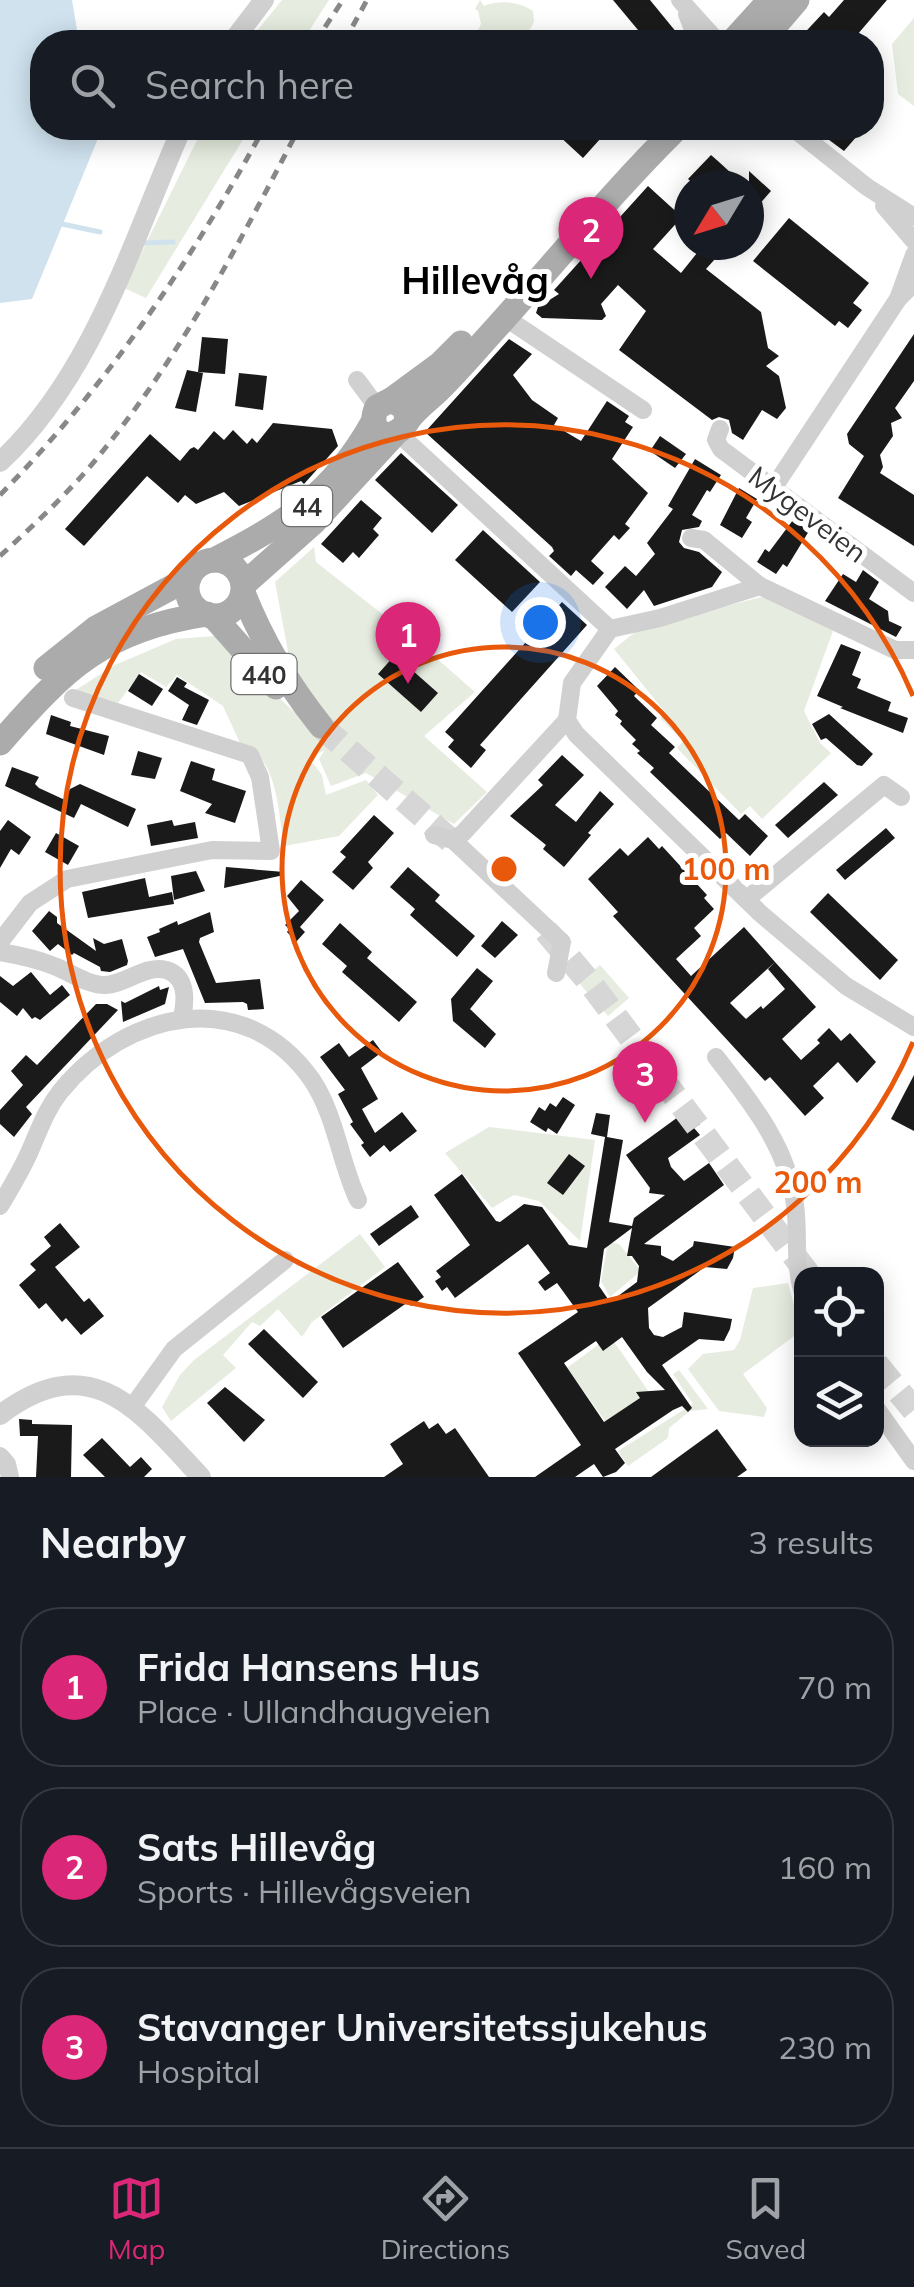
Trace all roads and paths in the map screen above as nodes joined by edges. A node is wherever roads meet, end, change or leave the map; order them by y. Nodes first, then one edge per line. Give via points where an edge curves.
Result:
1 (264, 0) edge
2 (770, 0) edge
3 (798, 0) edge
4 (241, 30) edge
5 (693, 30) edge
6 (707, 30) edge
7 (743, 30) edge
8 (772, 30) edge
9 (177, 140) edge
10 (644, 140) edge
11 (666, 140) edge
12 (807, 140) edge
13 (867, 187) junction
14 (914, 217) edge
15 (914, 241) edge
16 (914, 254) edge
17 (914, 283) edge
18 (898, 299) junction
19 (506, 318) junction
20 (357, 380) dead end
21 (643, 410) dead end
22 (390, 419) junction
23 (720, 429) dead end
24 (0, 462) edge
25 (774, 487) junction
26 (691, 538) dead end
27 (214, 560) junction
28 (189, 578) junction
29 (760, 586) junction
30 (243, 589) junction
31 (914, 593) edge
32 (210, 615) junction
33 (610, 629) junction
34 (914, 650) edge
35 (73, 698) dead end
36 (0, 718) edge
37 (567, 720) junction
38 (0, 743) edge
39 (901, 797) dead end
40 (747, 899) junction
41 (0, 942) edge
42 (0, 952) edge
43 (556, 973) dead end
44 (182, 1017) junction
45 (914, 1027) edge
46 (716, 1056) dead end
47 (358, 1200) dead end
48 (0, 1206) edge
49 (285, 1260) dead end
50 (798, 1267) edge
51 (132, 1406) junction
52 (0, 1414) edge
53 (884, 1419) edge
54 (0, 1456) edge
55 (914, 1461) edge
56 (10, 1477) edge
57 (201, 1477) edge

1 - 4 street
2 - 7 main road
3 - 8 main road
5 - 6 street via 680,0
9 - 24 street via 100,320 49,405
10 - 22 main road, 44
11 - 19 main road, 44
12 - 13 street
13 - 14 street
13 - 15 street
16 - 18 street
17 - 18 street
18 - 25 street
19 - 21 street
19 - 22 main road, 44 via 449,380
20 - 22 street
22 - 27 main road, 44 via 310,504
22 - 30 main road, 44 via 331,506
22 - 33 street
23 - 25 street, Mygeveien via 721,450
25 - 31 street, Mygeveien
26 - 29 street via 704,540
27 - 28 main road, 44
27 - 30 main road via 233,566
28 - 32 main road via 190,598
28 - 36 main road, 44 via 79,639
29 - 33 street
29 - 34 street via 895,650
30 - 32 main road, 44 via 233,609
30 - 32 main road, 440 via 267,649 321,726
32 - 38 main road, 44 via 144,628 82,659
33 - 37 street via 572,683
35 - 41 street via 250,754 271,851 212,850 67,879 30,903
37 - 40 street
37 - 43 street via 444,837 562,942
39 - 40 street via 884,785
40 - 45 street via 846,986
42 - 44 street via 105,985 167,970 184,990
44 - 47 street via 240,1024 265,1033 290,1054 319,1090
44 - 48 street via 113,1045 79,1070 48,1108
46 - 50 street via 787,1164
49 - 51 street via 174,1349
51 - 52 street via 77,1386 32,1393
51 - 57 street
53 - 55 street
54 - 56 street

